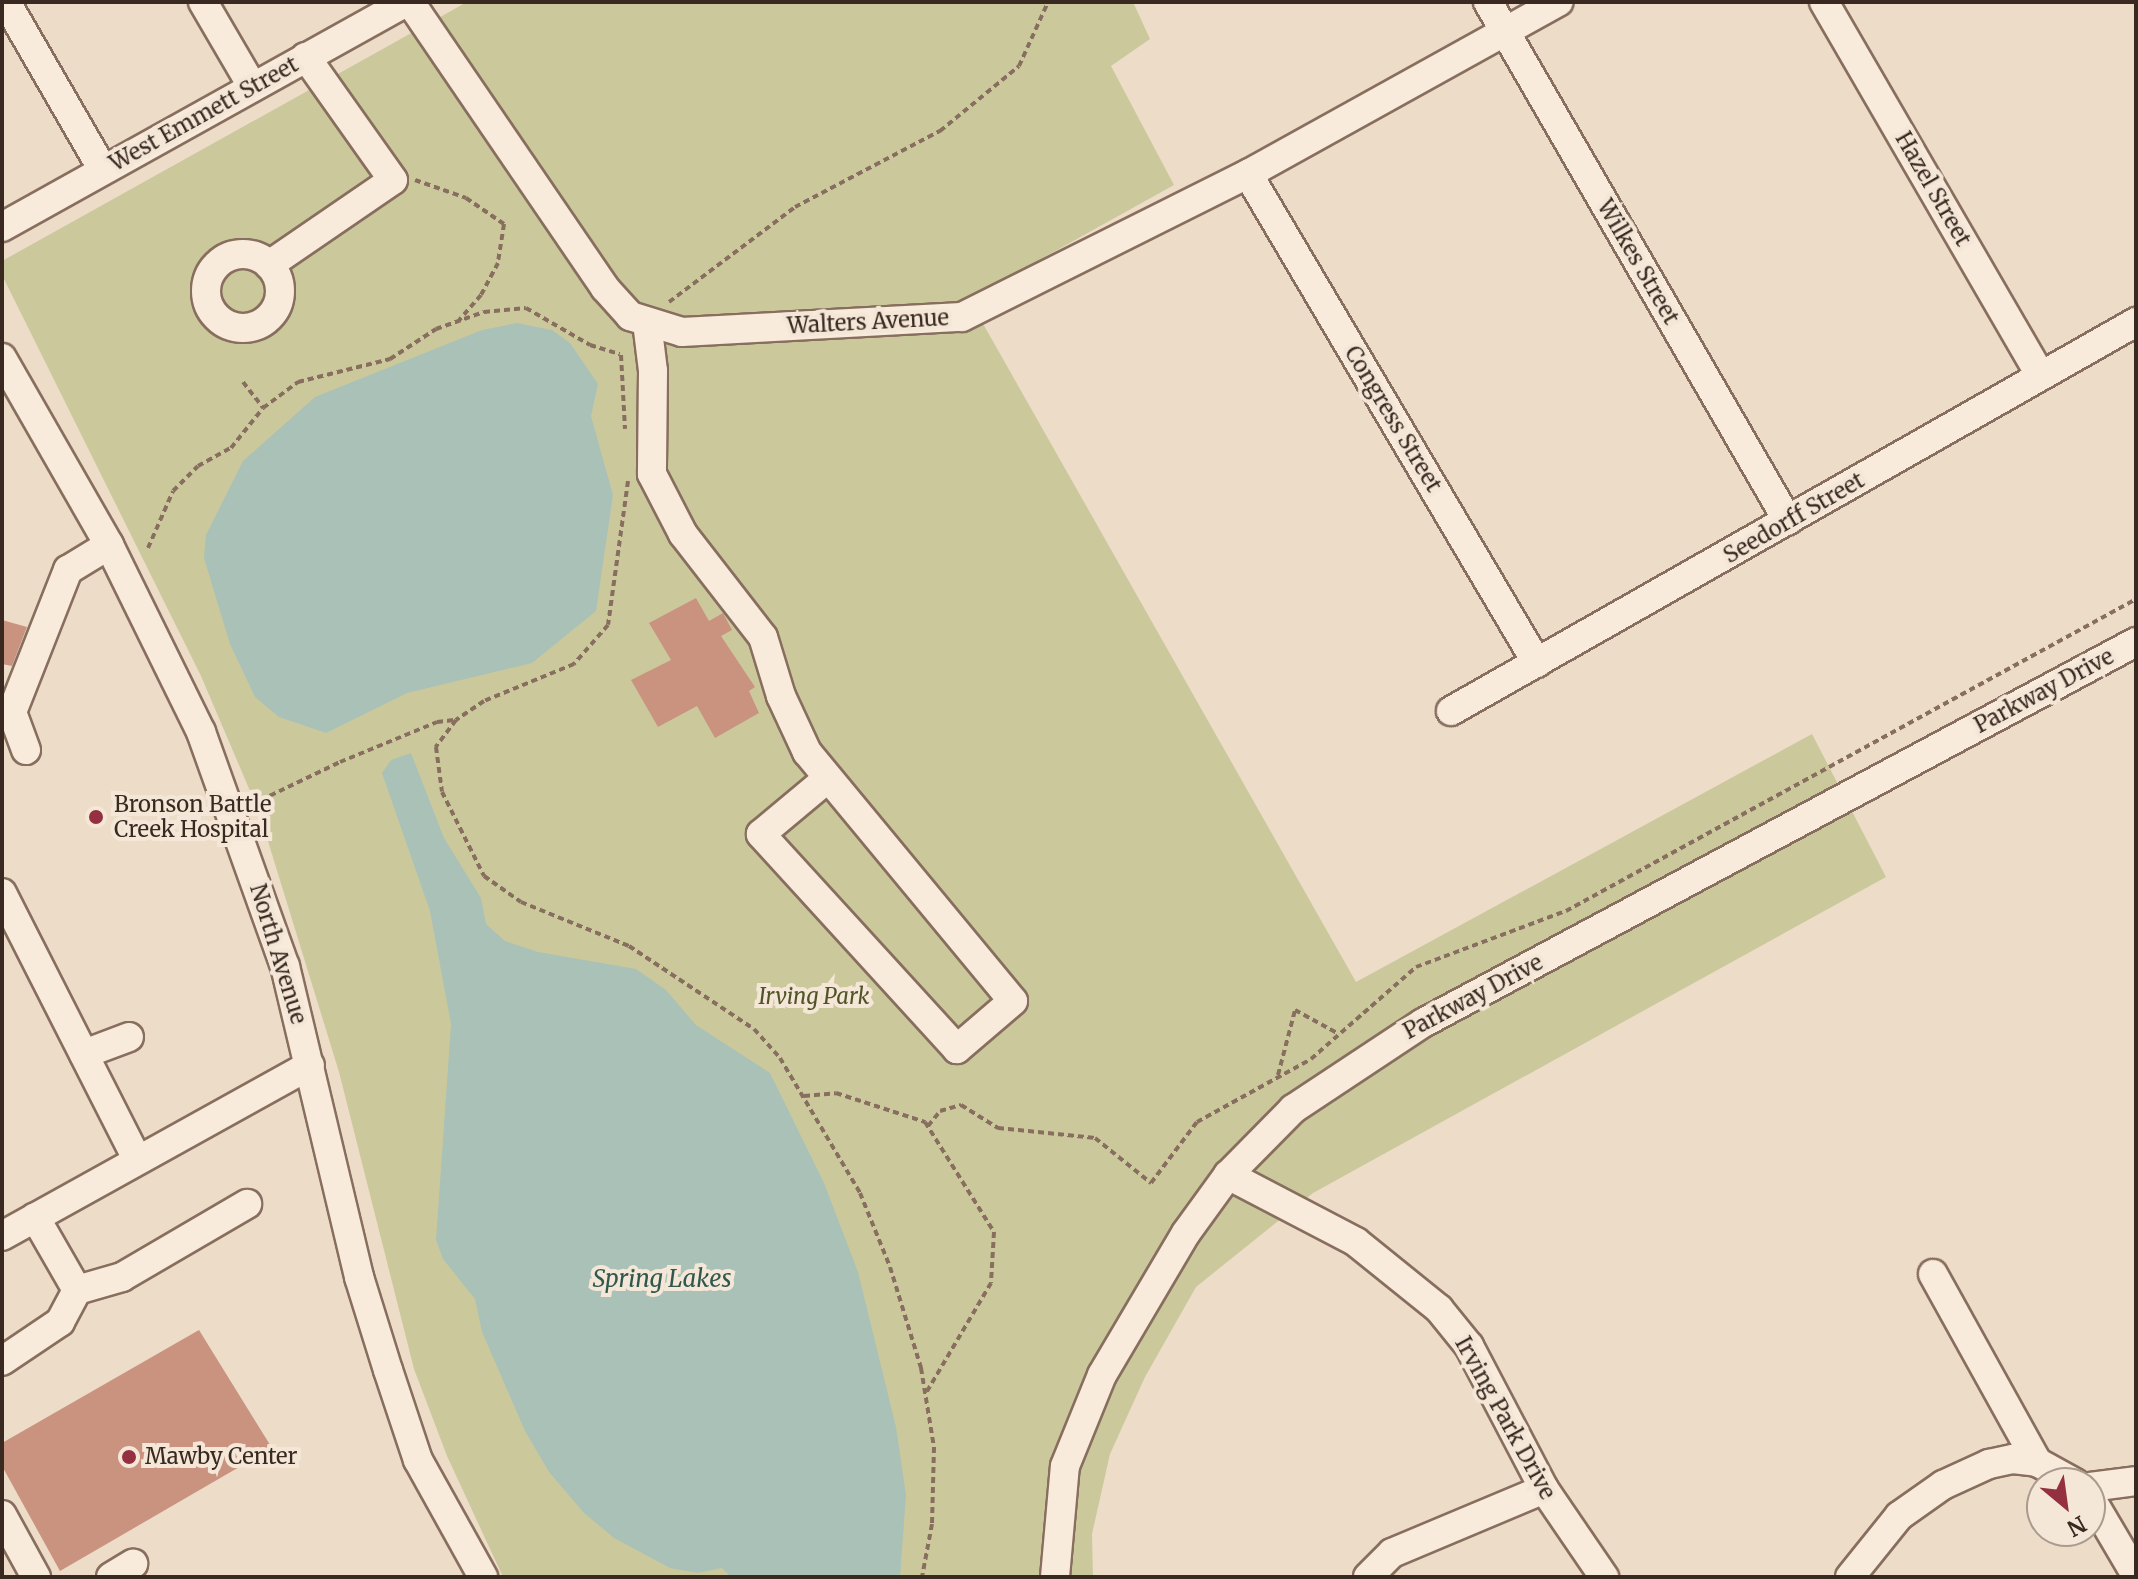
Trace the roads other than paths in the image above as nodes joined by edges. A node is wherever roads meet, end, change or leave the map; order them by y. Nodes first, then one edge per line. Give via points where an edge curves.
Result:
1 (6, 2) edge
2 (203, 2) edge
3 (408, 2) edge
4 (1488, 2) edge
5 (1558, 2) edge
6 (1824, 2) edge
7 (1505, 31) junction
8 (306, 57) junction
9 (252, 86) junction
10 (103, 170) junction
11 (1248, 174) junction
12 (2, 227) edge
13 (269, 265) dead end
14 (647, 322) junction
15 (2136, 322) edge
16 (2, 358) edge
17 (2041, 376) junction
18 (1788, 521) junction
19 (109, 545) junction
20 (2136, 642) edge
21 (1537, 663) junction
22 (1451, 711) dead end
23 (26, 750) dead end
24 (828, 778) junction
25 (2, 893) edge
26 (129, 1037) dead end
27 (84, 1054) junction
28 (310, 1065) junction
29 (137, 1159) junction
30 (1228, 1175) junction
31 (247, 1204) dead end
32 (35, 1217) junction
33 (2, 1236) edge
34 (1933, 1274) dead end
35 (77, 1290) junction
36 (2, 1361) edge
37 (2037, 1462) junction
38 (2046, 1467) edge
39 (2136, 1481) edge
40 (2106, 1485) edge
41 (1544, 1489) junction
42 (2, 1515) edge
43 (2106, 1524) edge
44 (2136, 1575) edge
45 (479, 1576) edge
46 (36, 1577) edge
47 (1055, 1577) edge
48 (1368, 1577) edge
49 (1604, 1577) edge
50 (1850, 1577) edge

1 - 10 street
2 - 9 street
3 - 8 street, West Emmett Street
3 - 14 street, Walters Avenue via 605,288 630,316
4 - 7 street, Wilkes Street
5 - 7 street, Walters Avenue
6 - 17 street, Hazel Street
7 - 11 street, Walters Avenue
7 - 18 street, Wilkes Street
8 - 9 street, West Emmett Street
8 - 13 street via 393,180
9 - 10 street, West Emmett Street
10 - 12 street, West Emmett Street
11 - 14 street, Walters Avenue via 962,317 682,332
11 - 21 street, Congress Street
14 - 24 street via 653,371 652,474 683,534 763,637 807,752
15 - 17 street, Seedorff Street
16 - 19 street, North Avenue
17 - 18 street, Seedorff Street
18 - 21 street, Seedorff Street
19 - 23 street via 68,570 12,712
19 - 28 street, North Avenue via 201,732 285,966
20 - 30 street, Parkway Drive via 1423,1023 1293,1109
21 - 22 street, Seedorff Street
24 - 24 street via 761,834 957,1049 1013,1001
25 - 27 street
26 - 27 street
27 - 29 street
28 - 29 street
28 - 45 street, North Avenue via 359,1277 388,1370 418,1460
29 - 32 street
30 - 41 street, Irving Park Drive via 1356,1242 1439,1309 1469,1346
30 - 47 street, Parkway Drive via 1128,1328 1081,1419 1062,1481
31 - 35 street via 122,1277
32 - 33 street
32 - 35 street
34 - 37 street
35 - 36 street via 60,1322
37 - 38 street
37 - 50 street via 2001,1461 1943,1485 1899,1516
39 - 40 street
41 - 48 street via 1392,1553
41 - 49 street, Irving Park Drive
42 - 46 street
43 - 44 street

